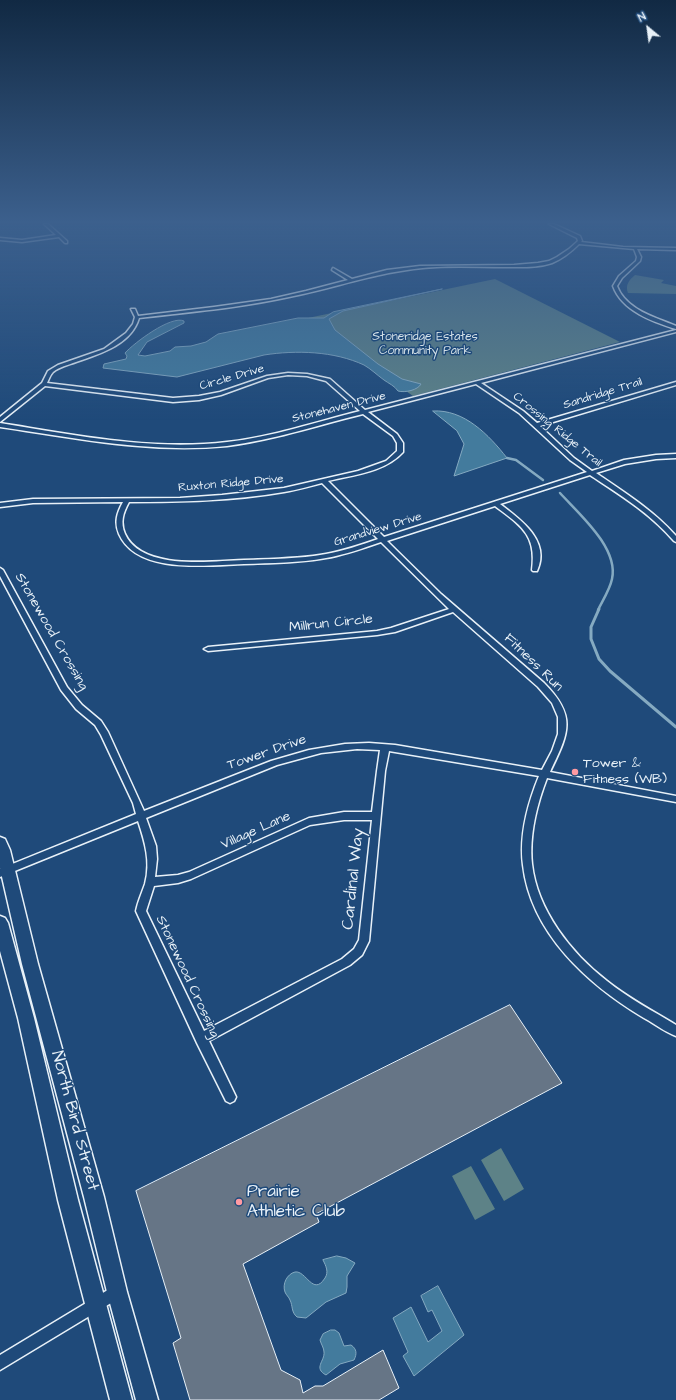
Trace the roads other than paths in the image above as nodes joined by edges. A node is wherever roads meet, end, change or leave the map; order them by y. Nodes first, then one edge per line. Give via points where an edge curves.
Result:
1 (318, 289) edge
2 (616, 289) edge
3 (133, 310) dead end
4 (137, 317) junction
5 (676, 330) edge
6 (478, 383) junction
7 (676, 383) edge
8 (44, 384) junction
9 (365, 413) junction
10 (0, 420) edge
11 (0, 425) edge
12 (536, 425) junction
13 (676, 456) edge
14 (591, 473) junction
15 (324, 481) junction
16 (127, 500) junction
17 (0, 504) edge
18 (496, 504) junction
19 (384, 540) junction
20 (676, 540) edge
21 (0, 570) edge
22 (535, 570) dead end
23 (2, 580) edge
24 (455, 609) junction
25 (208, 649) dead end
26 (385, 748) junction
27 (545, 774) junction
28 (676, 799) edge
29 (142, 816) junction
30 (376, 816) junction
31 (0, 842) edge
32 (4, 872) edge
33 (150, 882) junction
34 (0, 923) edge
35 (676, 1031) edge
36 (201, 1039) junction
37 (230, 1097) dead end
38 (117, 1292) junction
39 (96, 1306) junction
40 (0, 1363) edge
41 (121, 1400) edge
42 (147, 1400) edge

1 - 4 street via 261,302
2 - 5 street via 624,301 637,310
3 - 4 street
4 - 8 street via 136,324 119,341 106,350 60,366 50,372
5 - 6 street, Stonehaven Drive
6 - 9 street, Stonehaven Drive
6 - 12 street, Crossing Ridge Trail via 522,412
7 - 12 street, Sandridge Trail
8 - 9 street, Circle Drive via 173,400 221,393 268,377 308,374 328,380
8 - 10 street
9 - 11 street, Stonehaven Drive via 233,443 179,446 130,444
9 - 15 street, Ruxton Ridge Drive via 395,435 400,443 400,452 388,462
12 - 14 street, Crossing Ridge Trail via 561,450
13 - 14 street, Grandview Drive via 638,459
14 - 18 street, Grandview Drive
14 - 20 street, Crossing Ridge Trail via 644,508
15 - 16 street, Ruxton Ridge Drive via 284,490 222,498
15 - 19 street, Fitness Run
16 - 17 street, Ruxton Ridge Drive
16 - 19 street, Grandview Drive via 119,517 120,532 129,546 144,556 169,563 300,560 328,556
18 - 19 street, Grandview Drive
18 - 22 street via 517,520 532,538 536,547
19 - 24 street, Fitness Run
21 - 23 street, Stonewood Crossing
23 - 29 street, Stonewood Crossing via 64,688 79,707 98,723 105,734
24 - 25 street, Millrun Circle via 377,633
24 - 27 street, Fitness Run via 530,676 556,703 562,718 563,730 561,742
26 - 27 street, Tower Drive
26 - 29 street, Tower Drive via 336,748 295,756
26 - 30 street, Cardinal Way
27 - 28 street, Tower Drive
27 - 35 street, Fitness Run via 538,790 526,854 529,874 544,913 558,939 594,976 616,994
29 - 32 street, Tower Drive
29 - 33 street, Stonewood Crossing via 151,846 153,868
30 - 33 street, Village Lane via 344,816 309,822 191,875
30 - 36 street, Cardinal Way via 364,941 358,952 346,962
31 - 32 street, North Bird Street
32 - 38 street, North Bird Street via 94,1197
33 - 36 street, Stonewood Crossing via 141,910
34 - 39 street, North Bird Street via 26,1018 68,1200
36 - 37 street, Stonewood Crossing
38 - 39 street
38 - 42 street, North Bird Street
39 - 40 street
39 - 41 street, North Bird Street

